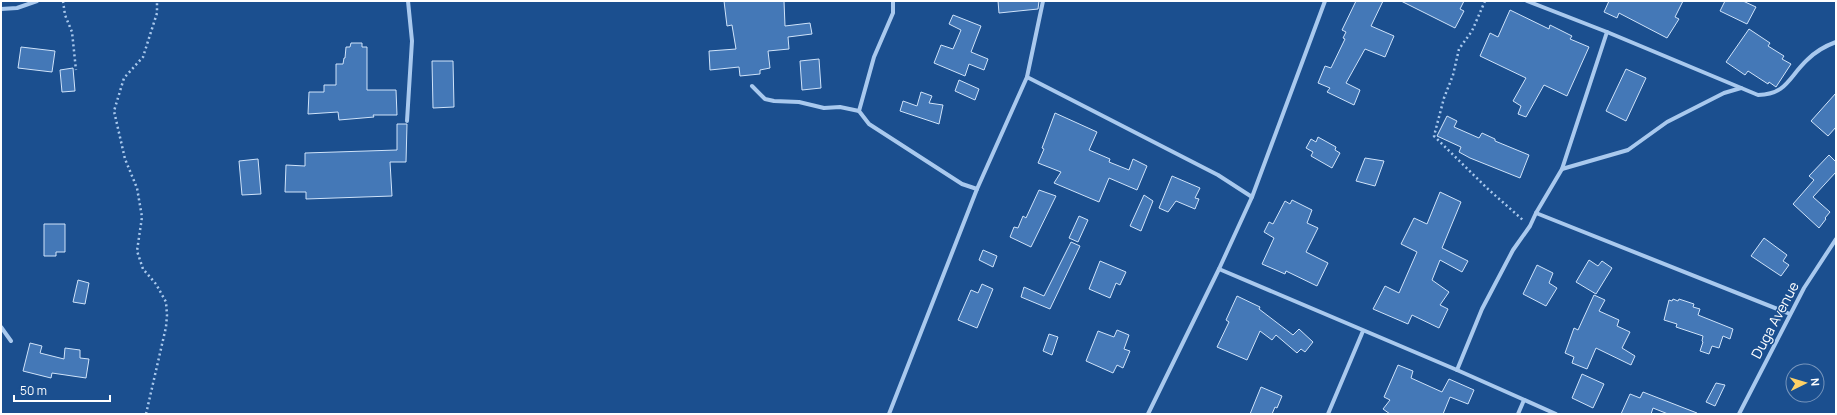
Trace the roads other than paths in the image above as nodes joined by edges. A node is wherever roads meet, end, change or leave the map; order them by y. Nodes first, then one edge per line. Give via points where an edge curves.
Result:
1 (37, 1) edge
2 (408, 1) edge
3 (893, 1) edge
4 (1043, 1) edge
5 (1325, 1) edge
6 (1527, 1) edge
7 (1, 9) edge
8 (1607, 32) junction
9 (1836, 42) edge
10 (1027, 77) junction
11 (752, 86) dead end
12 (1741, 88) junction
13 (859, 111) junction
14 (407, 121) dead end
15 (1562, 168) junction
16 (978, 189) junction
17 (1252, 197) junction
18 (1536, 213) junction
19 (1836, 239) edge
20 (1219, 269) junction
21 (1790, 314) junction
22 (1, 327) edge
23 (1363, 331) junction
24 (11, 341) dead end
25 (1458, 370) junction
26 (1524, 400) junction
27 (889, 414) edge
28 (1148, 414) edge
29 (1328, 414) edge
30 (1518, 414) edge
31 (1556, 414) edge
32 (1739, 414) edge

1 - 7 street via 17,8
2 - 14 street via 412,41
3 - 13 street via 893,13 874,57
4 - 10 street
5 - 17 street
6 - 8 street
8 - 12 street
8 - 15 street
9 - 12 street via 1822,48 1806,60 1781,90 1758,95
10 - 16 street
10 - 17 street via 1218,175
11 - 13 street via 765,99
12 - 15 street via 1724,93 1667,122 1628,150
13 - 16 street via 868,124 962,184
15 - 18 street
16 - 27 street
17 - 20 street
18 - 21 street
18 - 25 street via 1482,309
19 - 21 street, Duga Avenue
20 - 23 street
20 - 28 street
21 - 32 street, Duga Avenue
22 - 24 street
23 - 25 street
23 - 29 street
25 - 26 street
26 - 30 street
26 - 31 street

